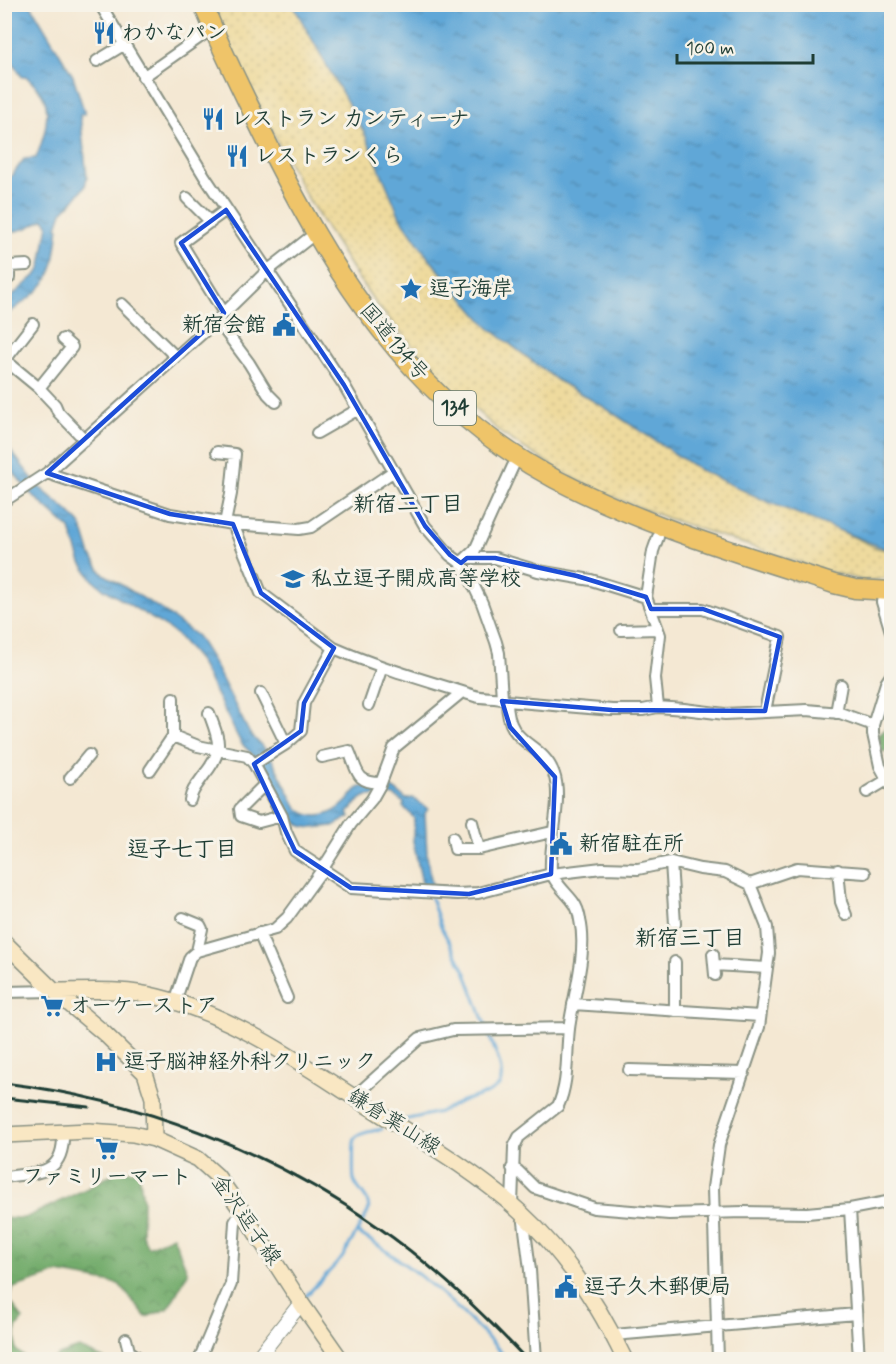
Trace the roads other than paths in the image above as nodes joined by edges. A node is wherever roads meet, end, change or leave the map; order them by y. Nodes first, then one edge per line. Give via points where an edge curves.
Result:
1 (100, 4) edge
2 (203, 4) edge
3 (213, 28) junction
4 (124, 44) junction
5 (96, 61) dead end
6 (143, 77) junction
7 (187, 198) dead end
8 (226, 210) junction
9 (211, 222) junction
10 (308, 238) dead end
11 (27, 265) dead end
12 (266, 272) junction
13 (4, 278) edge
14 (122, 304) dead end
15 (220, 317) junction
16 (33, 324) dead end
17 (63, 339) dead end
18 (176, 357) junction
19 (39, 388) junction
20 (276, 402) dead end
21 (357, 410) junction
22 (317, 433) dead end
23 (85, 440) junction
24 (217, 452) dead end
25 (513, 465) dead end
26 (394, 471) junction
27 (47, 473) junction
28 (4, 501) edge
29 (229, 523) junction
30 (658, 537) dead end
31 (464, 561) junction
32 (887, 595) edge
33 (646, 597) junction
34 (651, 609) junction
35 (658, 628) junction
36 (621, 630) dead end
37 (891, 635) edge
38 (334, 648) junction
39 (382, 667) junction
40 (891, 674) edge
41 (841, 684) dead end
42 (462, 692) junction
43 (261, 693) dead end
44 (173, 698) dead end
45 (504, 700) junction
46 (369, 705) dead end
47 (658, 707) junction
48 (765, 711) junction
49 (209, 713) dead end
50 (836, 713) junction
51 (873, 725) junction
52 (173, 736) junction
53 (286, 744) junction
54 (219, 750) junction
55 (89, 755) dead end
56 (322, 757) dead end
57 (255, 763) junction
58 (149, 770) dead end
59 (70, 778) dead end
60 (265, 784) junction
61 (889, 784) edge
62 (380, 785) junction
63 (867, 792) dead end
64 (190, 800) dead end
65 (282, 816) junction
66 (472, 822) dead end
67 (552, 832) junction
68 (453, 838) dead end
69 (479, 849) junction
70 (671, 862) junction
71 (322, 870) junction
72 (838, 870) junction
73 (865, 873) dead end
74 (551, 874) junction
75 (750, 884) junction
76 (846, 915) dead end
77 (183, 918) dead end
78 (675, 924) dead end
79 (258, 933) junction
80 (4, 942) edge
81 (197, 951) junction
82 (675, 962) dead end
83 (714, 965) dead end
84 (767, 968) junction
85 (54, 991) junction
86 (4, 992) edge
87 (287, 998) dead end
88 (175, 1002) junction
89 (573, 1004) junction
90 (675, 1011) junction
91 (760, 1016) junction
92 (569, 1029) junction
93 (629, 1070) dead end
94 (744, 1073) junction
95 (354, 1097) junction
96 (63, 1131) junction
97 (4, 1135) edge
98 (154, 1139) junction
99 (512, 1168) junction
100 (4, 1177) edge
101 (891, 1202) edge
102 (850, 1209) junction
103 (517, 1210) junction
104 (242, 1211) junction
105 (713, 1214) junction
106 (301, 1303) junction
107 (856, 1314) junction
108 (717, 1326) junction
109 (614, 1335) junction
110 (126, 1339) dead end
111 (142, 1359) edge
112 (201, 1359) edge
113 (256, 1359) edge
114 (341, 1359) edge
115 (536, 1359) edge
116 (625, 1359) edge
117 (718, 1359) edge
118 (859, 1359) edge

1 - 4 street
2 - 3 highway, 国道134号 / 134
3 - 6 street
3 - 32 highway, 国道134号 / 134 via 286,180 335,267 411,366 464,416 554,478 652,524 834,584
4 - 5 street
4 - 6 street
6 - 8 street
7 - 9 street
8 - 9 street
8 - 12 street
9 - 15 street via 181,243 206,281
10 - 12 street
11 - 13 street via 9,266 9,278
12 - 15 street
12 - 21 street
14 - 18 street
15 - 18 street
15 - 20 street
16 - 19 street via 5,360
17 - 19 street via 72,347
18 - 23 street
19 - 23 street
21 - 22 street
21 - 26 street
23 - 27 street
24 - 29 street via 235,454
25 - 31 street via 475,550
26 - 29 street via 310,527
26 - 31 street via 425,526 450,555
27 - 28 street
27 - 29 street via 170,513
29 - 38 street via 261,593
30 - 33 street
31 - 33 street via 495,558
31 - 45 street via 499,653
32 - 37 street via 882,602
33 - 34 street
34 - 35 street
34 - 48 street via 703,609 780,637
35 - 36 street
35 - 47 street
38 - 39 street
38 - 53 street via 304,703 301,731
39 - 42 street
39 - 46 street
40 - 51 street
41 - 50 street
42 - 45 street
42 - 62 street via 394,748
43 - 53 street
44 - 52 street
45 - 47 street via 612,710
45 - 67 street via 510,727 551,766 555,777
47 - 48 street via 725,714
48 - 50 street
49 - 54 street
50 - 51 street
51 - 61 street via 880,766
52 - 54 street
52 - 58 street
53 - 57 street
54 - 57 street via 247,756
54 - 64 street via 191,791
55 - 59 street
56 - 62 street via 349,751 361,779
57 - 60 street
60 - 65 street
60 - 65 street via 240,809 241,816 259,822
61 - 63 street
62 - 71 street
65 - 71 street via 295,851
66 - 69 street
67 - 69 street
67 - 74 street
68 - 69 street via 455,849
70 - 74 street via 638,869 602,867
70 - 75 street via 725,872
70 - 78 street
71 - 74 street via 351,888 457,894 478,894
71 - 79 street via 287,918 275,928
72 - 73 street
72 - 75 street via 797,868
72 - 76 street
74 - 89 street via 576,906 581,924 582,948
75 - 84 street via 767,927
77 - 81 street via 202,929
79 - 81 street
79 - 87 street
80 - 85 main road
81 - 88 street via 190,957
82 - 90 street
83 - 84 street
84 - 91 street
85 - 86 street
85 - 88 main road, 鎌倉葉山線 via 132,992
85 - 98 main road via 145,1073 153,1098
88 - 95 main road, 鎌倉葉山線 via 253,1034
89 - 90 street
89 - 92 street
90 - 91 street
91 - 94 street
92 - 95 street via 453,1030 431,1034 420,1038
92 - 99 street via 562,1098 558,1106 519,1137
93 - 94 street
94 - 105 street via 719,1145
95 - 103 main road, 鎌倉葉山線 via 454,1161
96 - 97 main road, 金沢逗子線
96 - 98 main road, 金沢逗子線 via 111,1132
96 - 100 street via 63,1150 53,1167
98 - 104 main road, 金沢逗子線 via 208,1167
99 - 103 street
99 - 105 street via 535,1188 594,1208
101 - 102 street
102 - 105 street
102 - 107 street
103 - 109 main road, 鎌倉葉山線 via 562,1257
103 - 115 street via 532,1291
104 - 106 main road, 金沢逗子線
104 - 112 street via 235,1222 231,1284
105 - 108 street
106 - 113 street
106 - 114 main road, 金沢逗子線
107 - 108 street
107 - 118 street
108 - 109 street
108 - 117 street
109 - 116 main road, 鎌倉葉山線
110 - 111 street via 129,1351

